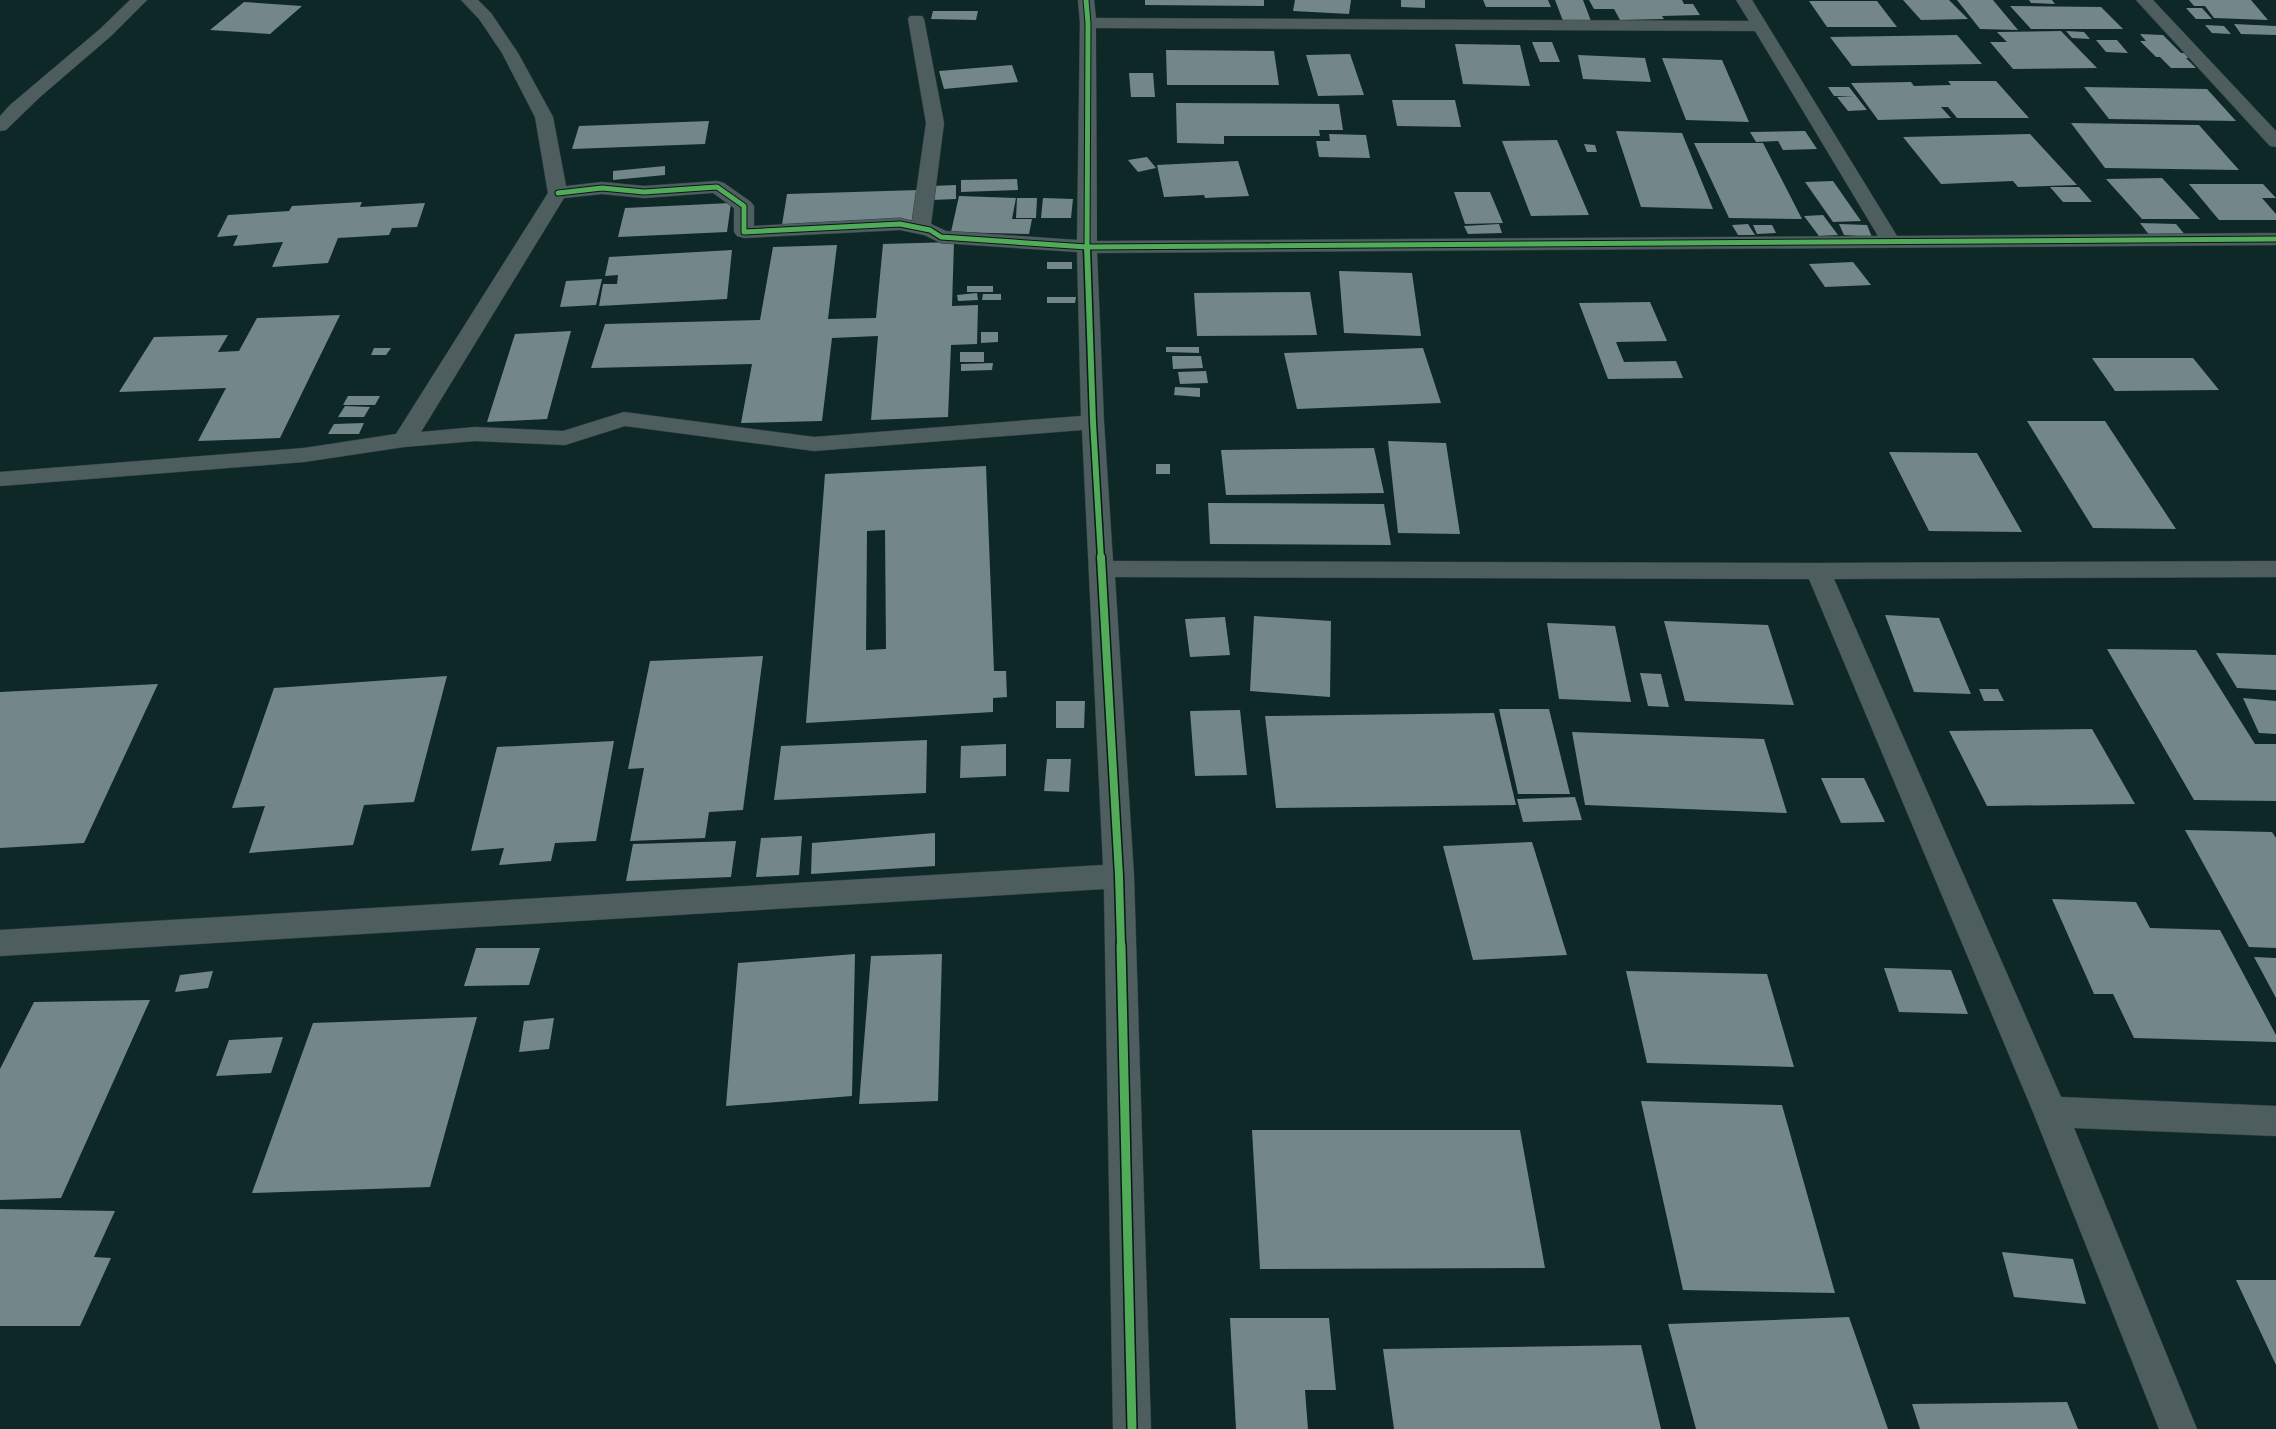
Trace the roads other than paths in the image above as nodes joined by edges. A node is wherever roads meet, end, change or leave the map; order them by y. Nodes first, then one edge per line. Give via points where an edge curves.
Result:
1 (140, 0) edge
2 (469, 0) edge
3 (1744, 0) edge
4 (2144, 0) edge
5 (1087, 12) edge
6 (916, 19) dead end
7 (1760, 26) junction
8 (0, 126) edge
9 (2276, 142) edge
10 (558, 192) junction
11 (921, 228) junction
12 (2276, 239) edge
13 (1892, 243) junction
14 (1087, 247) junction
15 (1093, 422) junction
16 (404, 440) junction
17 (0, 479) edge
18 (1101, 568) junction
19 (2276, 570) edge
20 (1818, 571) junction
21 (1119, 876) junction
22 (0, 943) edge
23 (2050, 1112) junction
24 (2276, 1121) edge
25 (1132, 1429) edge
26 (2178, 1429) edge

1 - 8 street via 112,30 40,86
2 - 10 street via 485,16 510,53 544,117
3 - 7 street
4 - 9 street
5 - 7 street
5 - 14 street
6 - 11 street via 936,124
7 - 13 street
10 - 11 street via 602,188 644,192 717,187 744,206 744,232 900,224
10 - 16 street
11 - 14 street via 941,238
12 - 13 street
13 - 14 street
14 - 15 street
15 - 16 street via 814,444 624,419 565,438 475,434
15 - 18 street
16 - 17 street via 304,455
18 - 20 street
18 - 21 street
19 - 20 street
20 - 23 street
21 - 22 street
21 - 25 street
23 - 24 street
23 - 26 street

